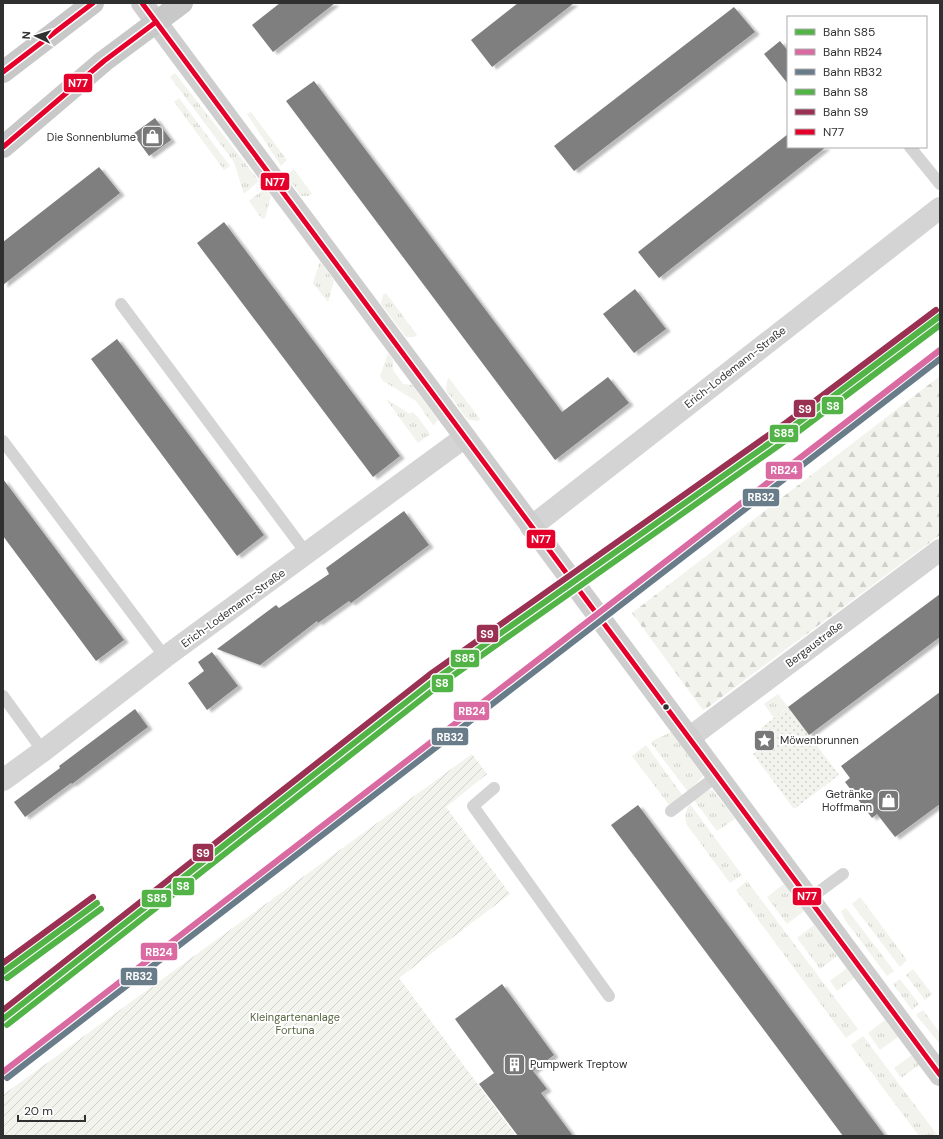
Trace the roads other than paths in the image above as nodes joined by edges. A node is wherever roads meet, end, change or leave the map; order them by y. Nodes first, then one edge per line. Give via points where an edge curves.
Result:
1 (93, 3) edge
2 (142, 3) edge
3 (182, 3) edge
4 (156, 22) junction
5 (3, 72) edge
6 (3, 147) edge
7 (911, 148) edge
8 (940, 184) edge
9 (940, 208) edge
10 (121, 304) dead end
11 (465, 437) junction
12 (3, 441) edge
13 (531, 526) junction
14 (940, 550) edge
15 (307, 554) junction
16 (166, 657) junction
17 (3, 696) edge
18 (689, 738) junction
19 (44, 751) junction
20 (718, 775) junction
21 (3, 780) edge
22 (494, 788) dead end
23 (671, 811) dead end
24 (843, 874) dead end
25 (809, 899) junction
26 (609, 996) dead end
27 (940, 1075) edge

1 - 5 main road
2 - 4 street
3 - 4 main road
4 - 6 main road via 104,61
4 - 11 street
7 - 8 lane
9 - 13 street, Erich-Lodemann-Straße
10 - 15 lane
11 - 13 street
11 - 15 street, Erich-Lodemann-Straße
12 - 16 lane
13 - 18 street
14 - 18 street, Bergaustraße
15 - 16 street, Erich-Lodemann-Straße
16 - 19 street, Erich-Lodemann-Straße
17 - 19 lane
18 - 20 street
19 - 21 street, Erich-Lodemann-Straße
20 - 23 lane
20 - 25 street
22 - 26 lane via 473,806
24 - 25 lane
25 - 27 street

